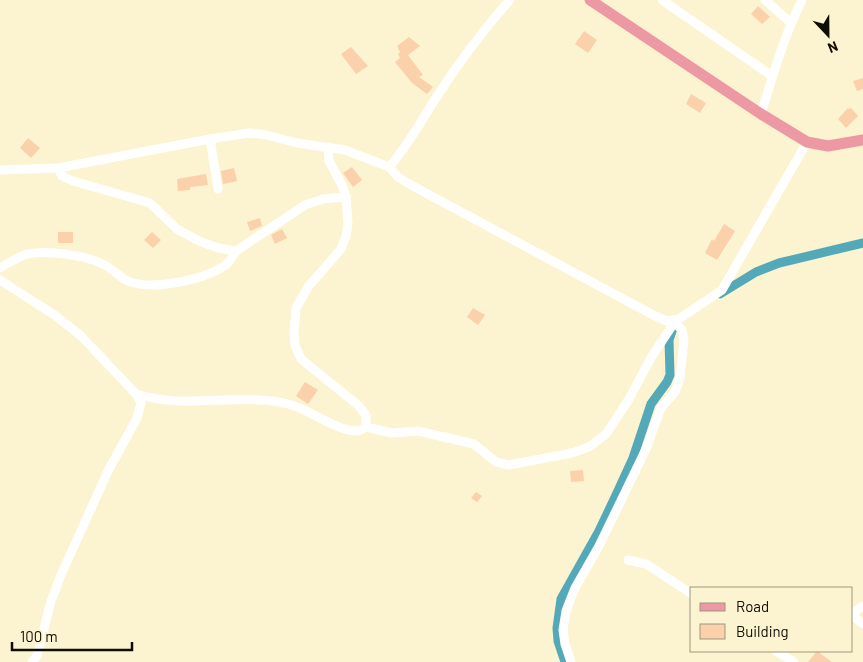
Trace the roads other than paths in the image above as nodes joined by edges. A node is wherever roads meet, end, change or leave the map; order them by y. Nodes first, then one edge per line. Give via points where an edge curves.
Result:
1 (510, 0) edge
2 (590, 0) edge
3 (662, 0) edge
4 (765, 0) edge
5 (802, 0) edge
6 (791, 23) junction
7 (772, 76) junction
8 (761, 114) junction
9 (210, 139) junction
10 (863, 140) edge
11 (807, 142) junction
12 (328, 147) junction
13 (389, 167) junction
14 (58, 168) junction
15 (0, 170) edge
16 (218, 189) dead end
17 (346, 197) junction
18 (236, 251) junction
19 (0, 268) edge
20 (0, 280) edge
21 (676, 324) junction
22 (136, 394) junction
23 (366, 427) junction
24 (628, 560) dead end
25 (690, 593) edge
26 (863, 606) edge
27 (863, 624) edge
28 (778, 652) edge
29 (32, 662) edge
30 (571, 662) edge
31 (794, 662) edge

1 - 13 street via 477,38 401,154
2 - 8 main road
3 - 7 street
4 - 6 street
5 - 6 street
6 - 7 street
7 - 8 street
8 - 11 main road
9 - 12 street via 249,133
9 - 14 street
9 - 16 street
10 - 11 main road via 828,146
11 - 21 street via 722,290
12 - 13 street
12 - 17 street via 329,161
13 - 21 street via 411,185 655,316
14 - 15 street
14 - 18 street via 62,176 73,181 150,203 177,229 198,241
17 - 18 street via 305,205
17 - 23 street via 346,236 340,250 308,287 296,308 295,345 301,359 366,415
18 - 19 street via 225,265 211,272 193,280 163,284 128,281 105,264 67,255 27,254
20 - 22 street via 81,336
21 - 23 street via 652,356 606,434 589,448 509,465 496,462 474,444 418,431 392,433
21 - 30 street via 684,339 680,378 661,408 646,449 566,611 563,630
22 - 23 street via 157,400 280,402 292,404 342,428 358,432
22 - 29 street via 142,403 137,418 81,528 51,601 37,656
24 - 25 street via 646,564
26 - 27 street via 853,614
28 - 31 street

